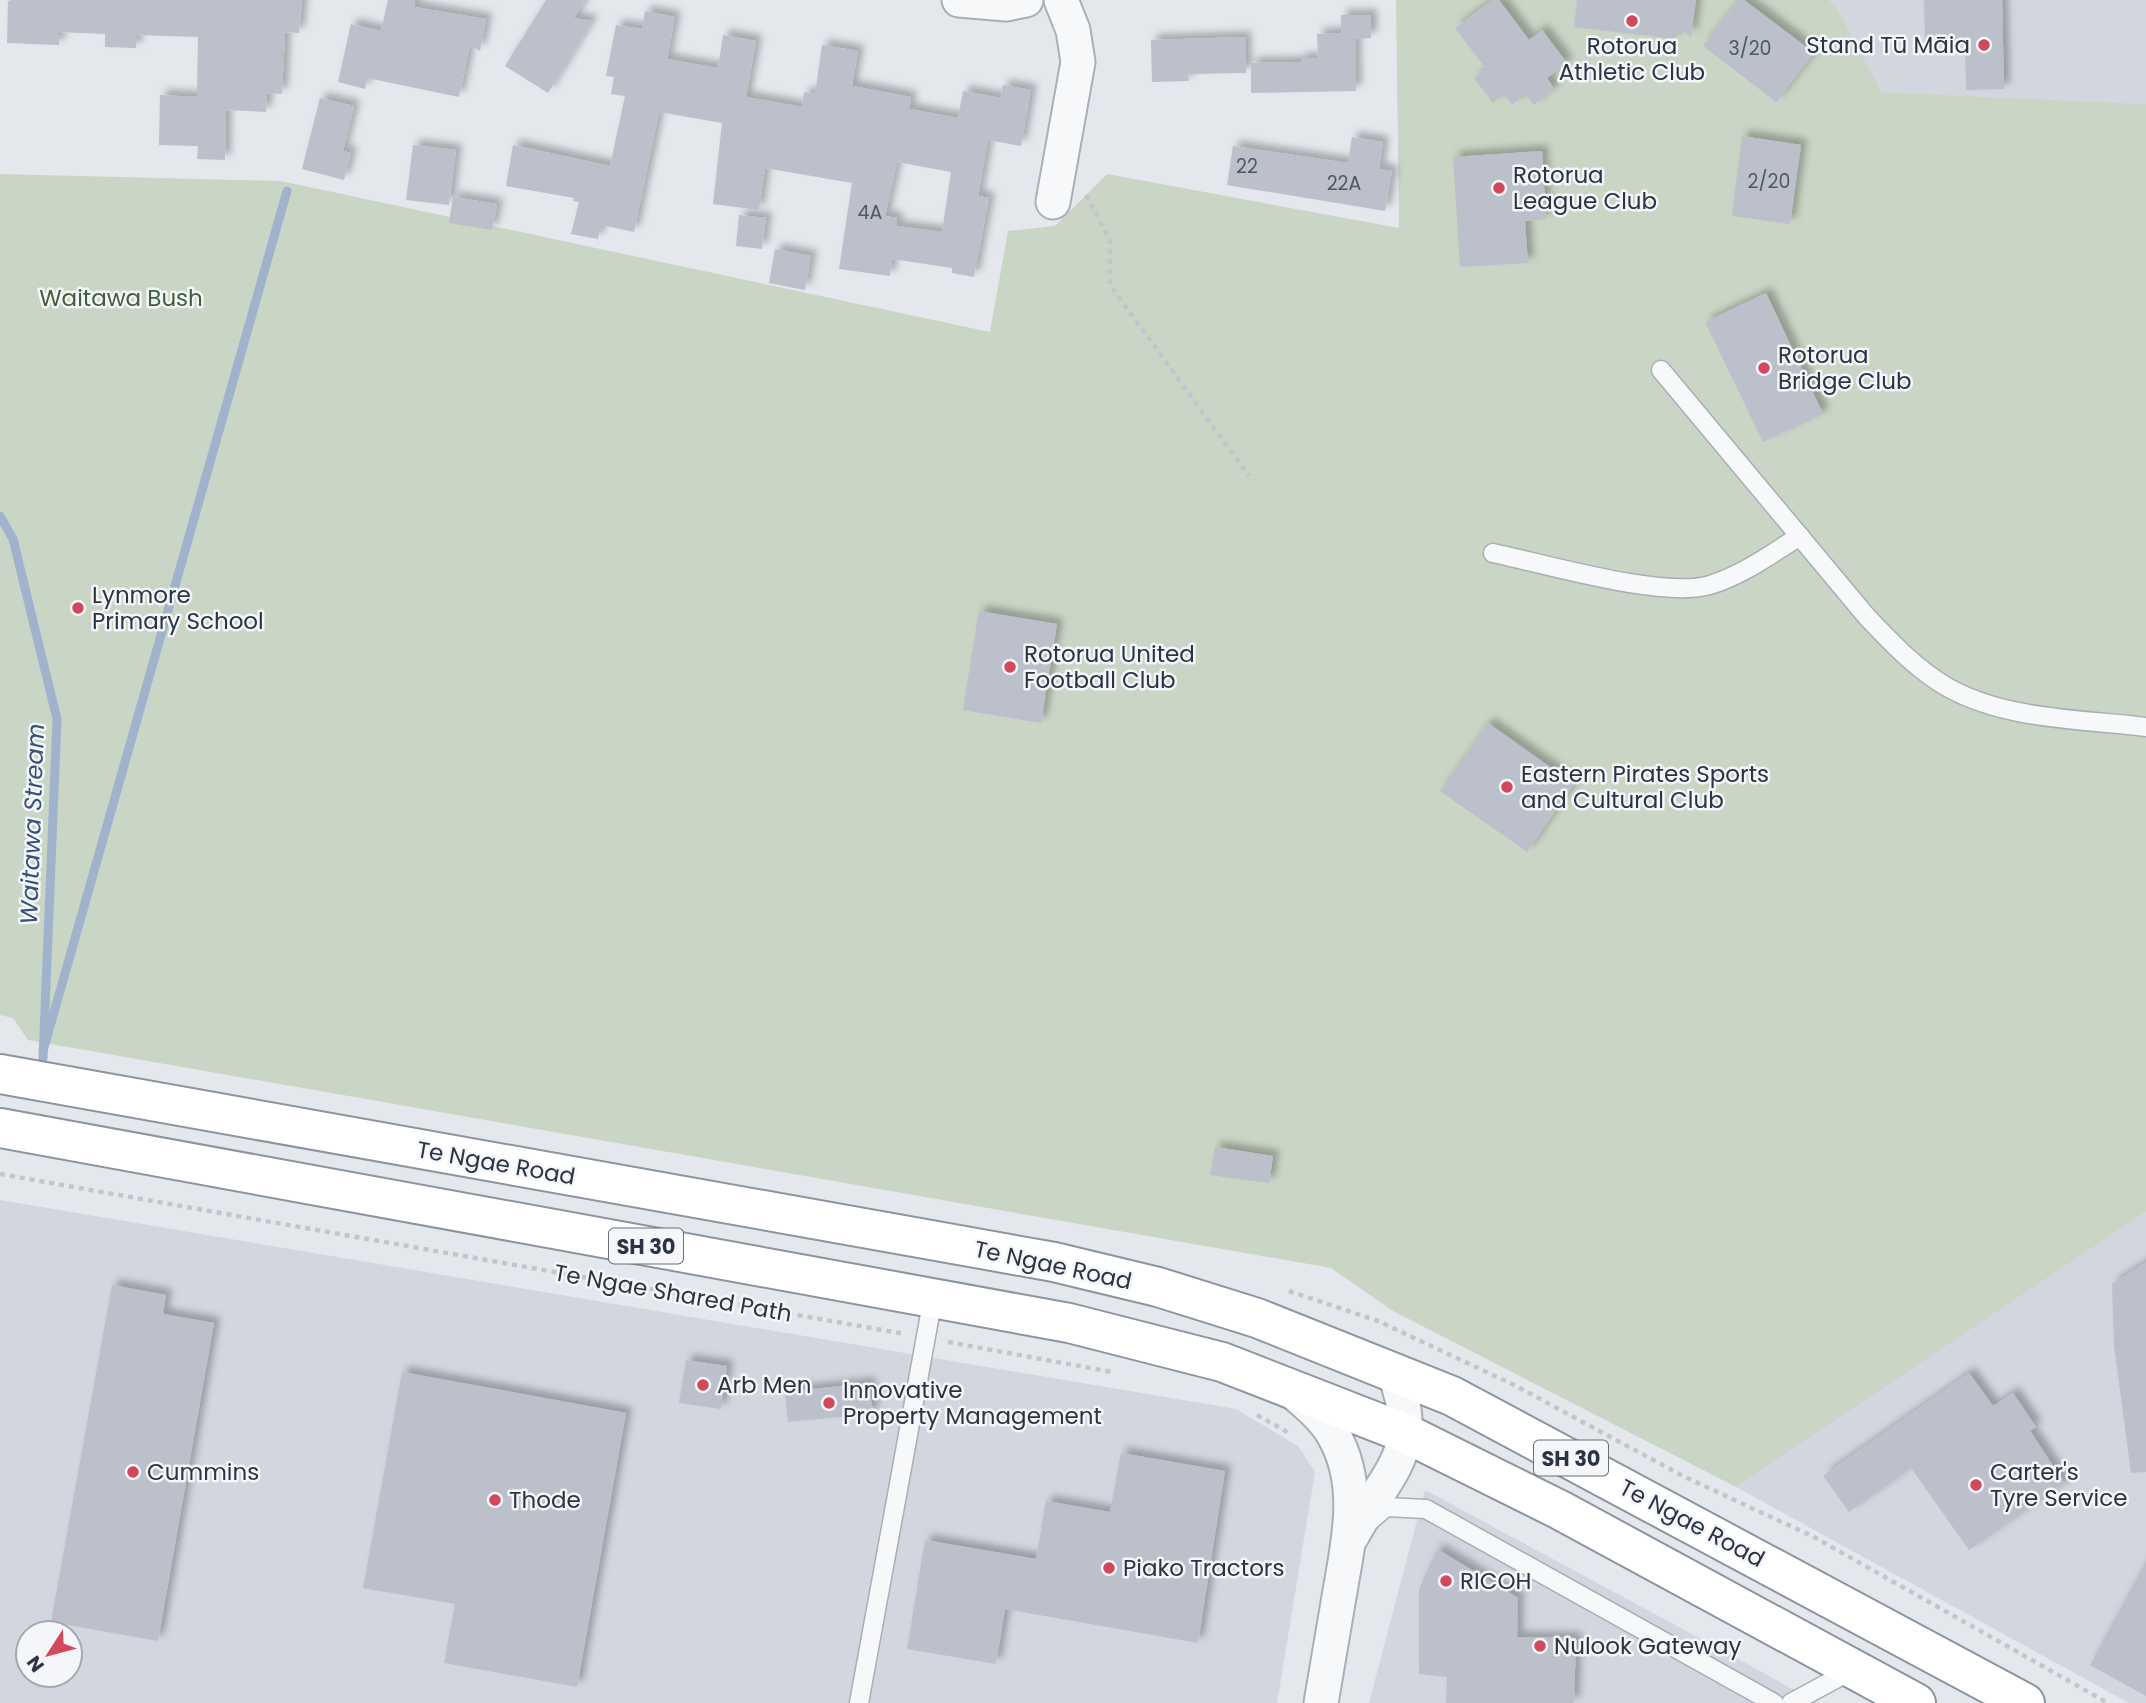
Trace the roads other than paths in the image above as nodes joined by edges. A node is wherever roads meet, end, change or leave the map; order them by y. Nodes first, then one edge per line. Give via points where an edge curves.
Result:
1 (959, 0) edge
2 (1026, 0) edge
3 (1060, 0) edge
4 (1053, 202) dead end
5 (1661, 370) dead end
6 (1800, 536) junction
7 (1493, 553) dead end
8 (2146, 727) edge
9 (0, 1074) edge
10 (0, 1129) edge
11 (933, 1298) junction
12 (1393, 1370) junction
13 (1286, 1386) junction
14 (1403, 1449) junction
15 (1351, 1538) junction
16 (1854, 1669) junction
17 (859, 1703) edge
18 (1321, 1703) edge
19 (1774, 1703) edge
20 (1791, 1703) edge
21 (1916, 1703) edge
22 (2025, 1703) edge

1 - 2 street via 1006,4
3 - 4 street via 1073,30 1077,62
5 - 6 lane
6 - 7 lane via 1752,567 1709,586 1664,589
6 - 8 lane via 1898,650 1947,687 1999,708
9 - 12 highway, Te Ngae Road / SH 30 via 1054,1262 1158,1287 1257,1318
10 - 11 highway, SH 30
11 - 13 highway, SH 30 via 1069,1323 1222,1362
11 - 17 lane
12 - 14 street via 1407,1411
12 - 22 highway, Te Ngae Road / SH 30 via 1512,1426
13 - 14 highway, SH 30
13 - 15 street via 1320,1415 1343,1455
14 - 15 street
14 - 16 highway, SH 30 via 1441,1451
15 - 18 street
15 - 19 lane via 1386,1507 1426,1509
16 - 20 lane
16 - 21 highway, SH 30

